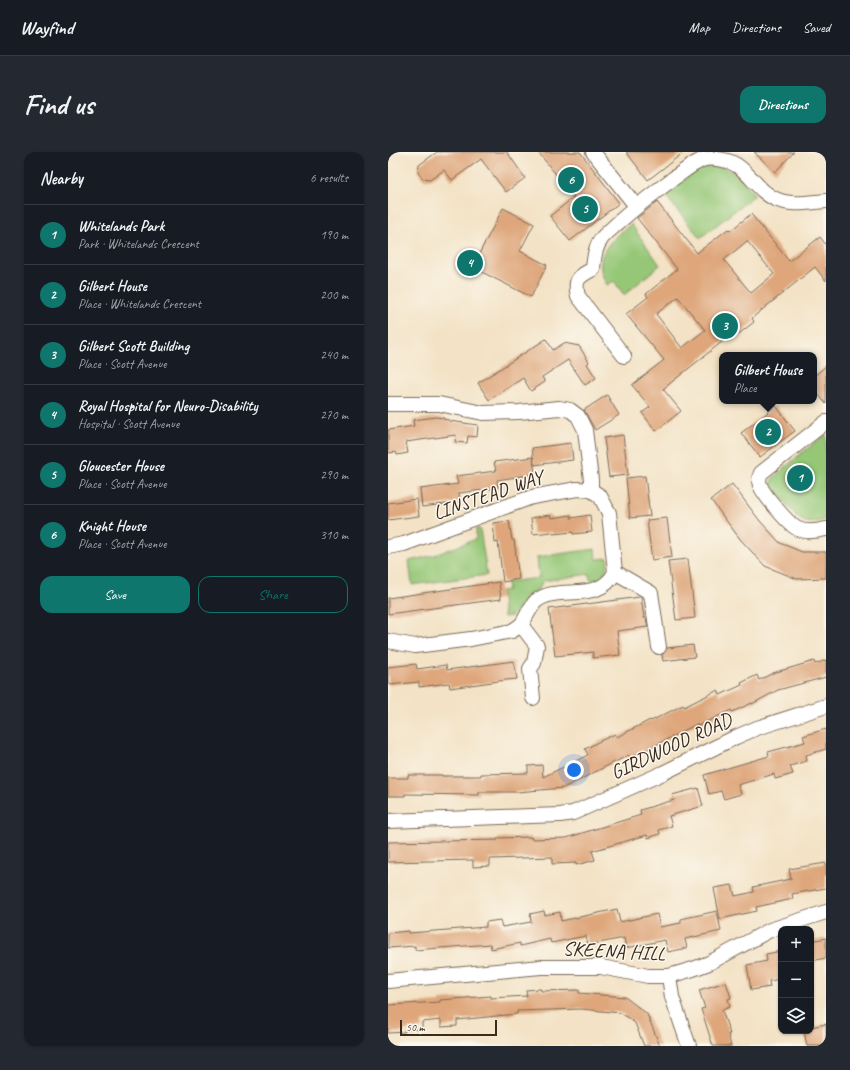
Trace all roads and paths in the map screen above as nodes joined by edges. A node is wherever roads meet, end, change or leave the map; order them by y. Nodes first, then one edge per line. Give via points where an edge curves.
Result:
1 (593, 152) edge
2 (703, 155) edge
3 (826, 201) edge
4 (636, 206) junction
5 (624, 356) dead end
6 (388, 404) edge
7 (826, 422) edge
8 (591, 490) junction
9 (826, 529) edge
10 (388, 547) edge
11 (615, 572) junction
12 (521, 625) junction
13 (388, 642) edge
14 (659, 647) dead end
15 (533, 698) dead end
16 (826, 706) edge
17 (388, 821) edge
18 (826, 912) edge
19 (669, 976) junction
20 (388, 981) edge
21 (689, 1046) edge

1 - 4 street
2 - 3 street via 736,164 748,173 760,189 778,200 790,203
2 - 4 street
4 - 5 street via 602,237 594,256 593,269 580,276 576,285 578,296
6 - 8 street via 439,404 483,413 560,408 570,410 578,416 585,430
7 - 9 street via 761,473 759,479 760,486 775,507 798,529
8 - 10 street, LINSTEAD WAY via 577,489 532,496 404,544
8 - 11 street via 600,496 609,513
11 - 12 street via 603,587 550,595 537,601
11 - 14 street via 651,592
12 - 13 street via 512,631 471,639 415,646
12 - 15 street via 537,646 534,663 530,669
16 - 17 street, GIRDWOOD ROAD via 757,728 573,814
18 - 19 street, SKEENA HILL via 770,930 709,963
19 - 20 street, SKEENA HILL via 648,976 601,967 541,967
19 - 21 street via 672,997

